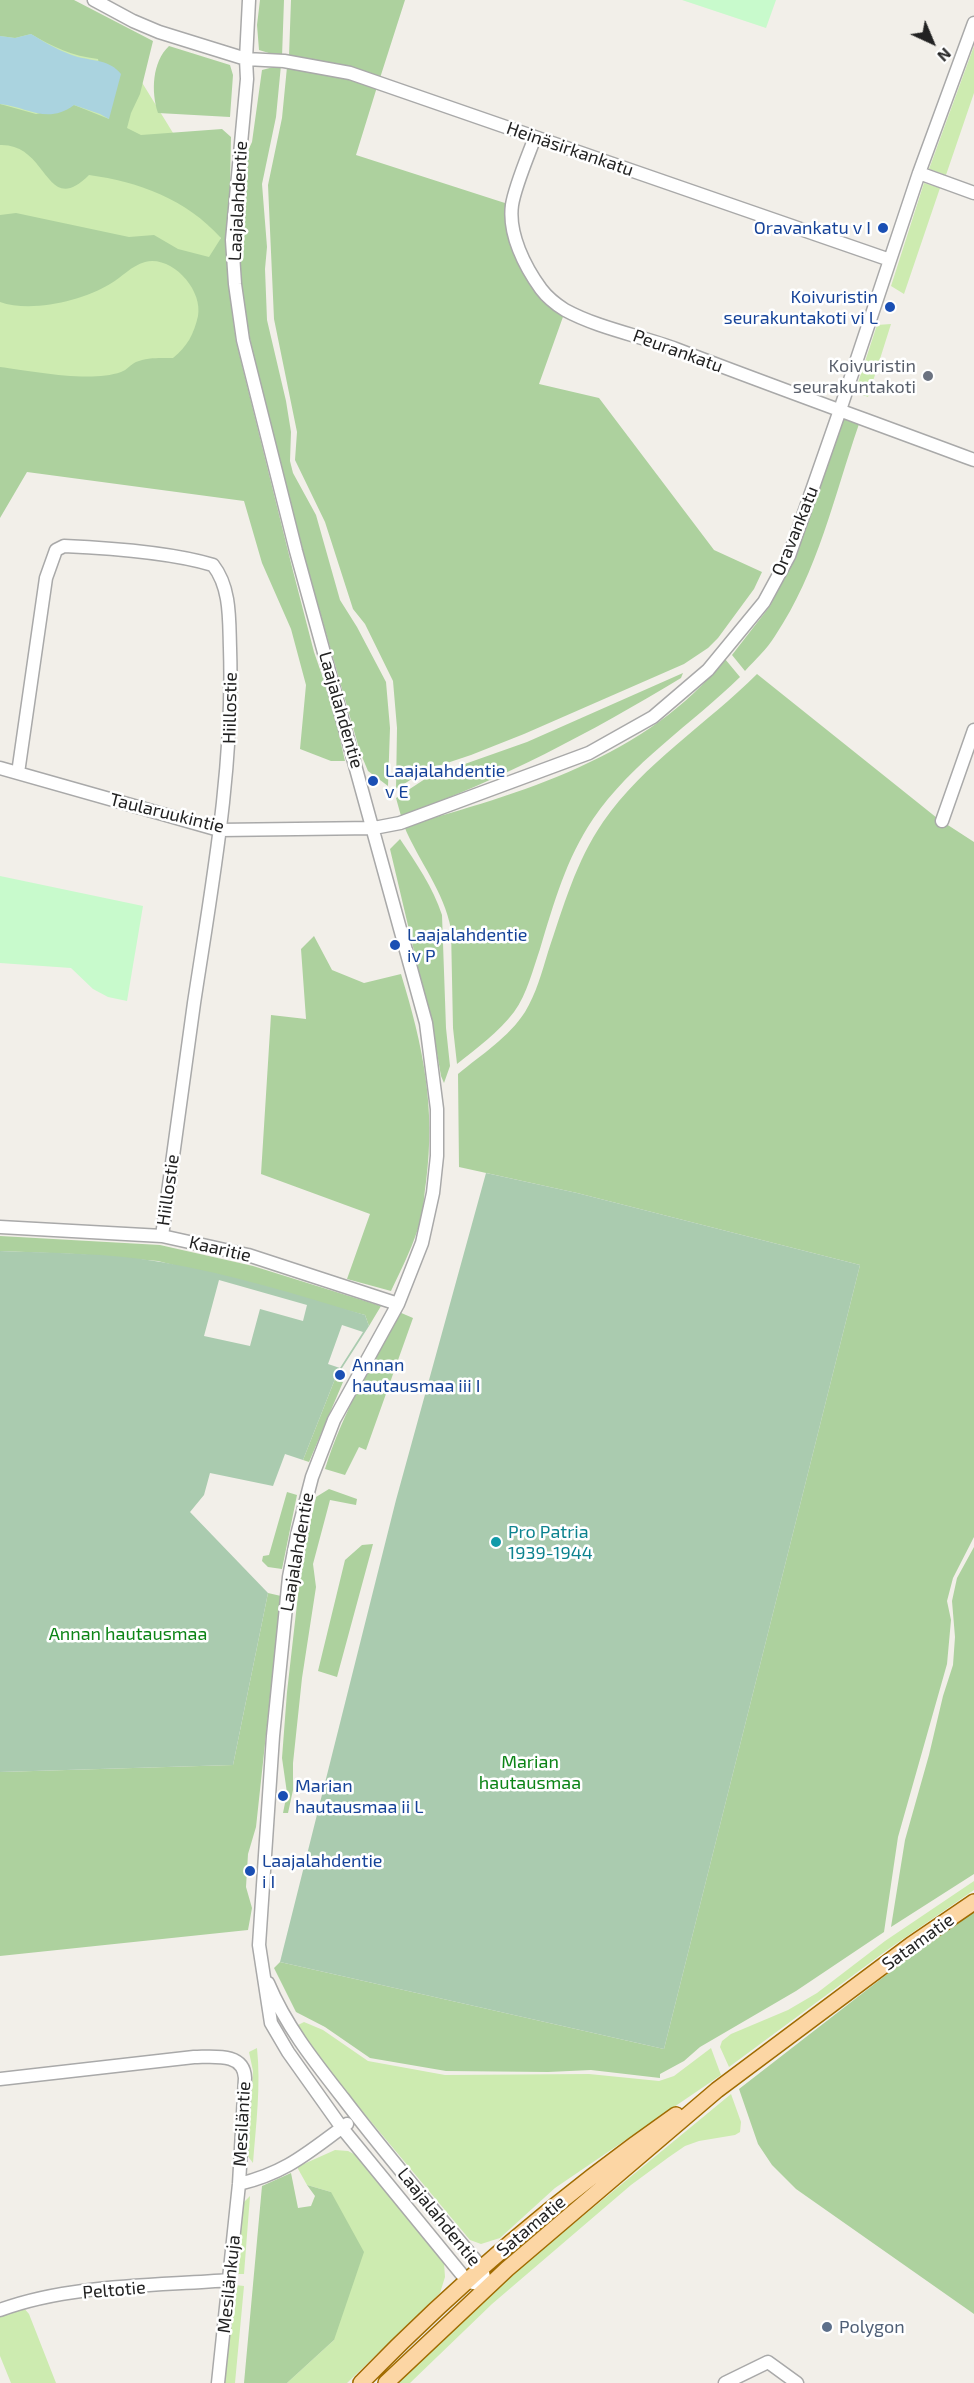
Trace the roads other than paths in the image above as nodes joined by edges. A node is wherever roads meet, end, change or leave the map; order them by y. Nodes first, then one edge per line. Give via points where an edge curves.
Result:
1 (94, 0) edge
2 (249, 0) edge
3 (973, 29) edge
4 (246, 59) junction
5 (535, 136) junction
6 (919, 173) junction
7 (974, 193) edge
8 (890, 260) junction
9 (840, 410) junction
10 (974, 460) edge
11 (974, 730) edge
12 (0, 768) edge
13 (18, 773) junction
14 (942, 821) dead end
15 (374, 828) junction
16 (219, 830) junction
17 (0, 1227) edge
18 (162, 1236) junction
19 (398, 1304) junction
20 (974, 1902) edge
21 (262, 1967) junction
22 (0, 2079) edge
23 (717, 2090) junction
24 (357, 2117) junction
25 (342, 2128) junction
26 (240, 2184) junction
27 (482, 2268) junction
28 (230, 2280) junction
29 (468, 2282) junction
30 (487, 2286) junction
31 (0, 2310) edge
32 (218, 2383) edge
33 (361, 2383) edge
34 (386, 2383) edge
35 (725, 2383) edge
36 (797, 2383) edge

1 - 4 street, Heinäsirkankatu via 159,32
2 - 4 street, Laajalahdentie
3 - 6 street, Oravankatu
4 - 5 street, Heinäsirkankatu via 350,72
4 - 15 street, Laajalahdentie via 232,240 243,340 296,551
5 - 8 street, Heinäsirkankatu
5 - 9 street, Peurankatu via 512,205 512,222 528,269 550,299 590,320
6 - 7 street
6 - 8 street, Oravankatu
8 - 9 street, Oravankatu
9 - 10 street, Peurankatu
9 - 15 street, Oravankatu via 789,556 764,602 708,670 661,712 589,753 400,823
11 - 14 street
12 - 13 street, Taularuukintie
13 - 16 street, Taularuukintie
13 - 16 street, Hiillostie via 46,578 56,550 64,546 197,560 213,565 218,572 228,604 229,750
15 - 16 street, Taularuukintie
15 - 19 street, Laajalahdentie via 426,1023 436,1109 437,1156 429,1219
16 - 18 street, Hiillostie
17 - 18 street, Kaaritie
18 - 19 street, Kaaritie via 248,1255
19 - 21 street, Laajalahdentie via 334,1420 312,1477 298,1531 289,1577 273,1736 259,1926
20 - 23 main road, Satamatie
21 - 24 street, Laajalahdentie via 284,2017
21 - 25 street, Laajalahdentie via 271,2023
22 - 26 street, Mesiläntie via 194,2057 235,2059 245,2071
23 - 27 main road, Satamatie via 627,2149
23 - 30 main road, Satamatie
24 - 25 street, Mesiläntie
24 - 27 street, Laajalahdentie
25 - 26 street, Mesiläntie via 292,2165
25 - 29 street, Laajalahdentie
26 - 28 street, Mesilänkuja
27 - 29 main road, Satamatie
27 - 30 street, Laajalahdentie
28 - 31 street, Peltotie via 91,2290 23,2301
28 - 32 street, Mesilänkuja
29 - 30 street, Laajalahdentie
29 - 33 main road, Satamatie
30 - 34 main road, Satamatie
35 - 36 street via 768,2362

